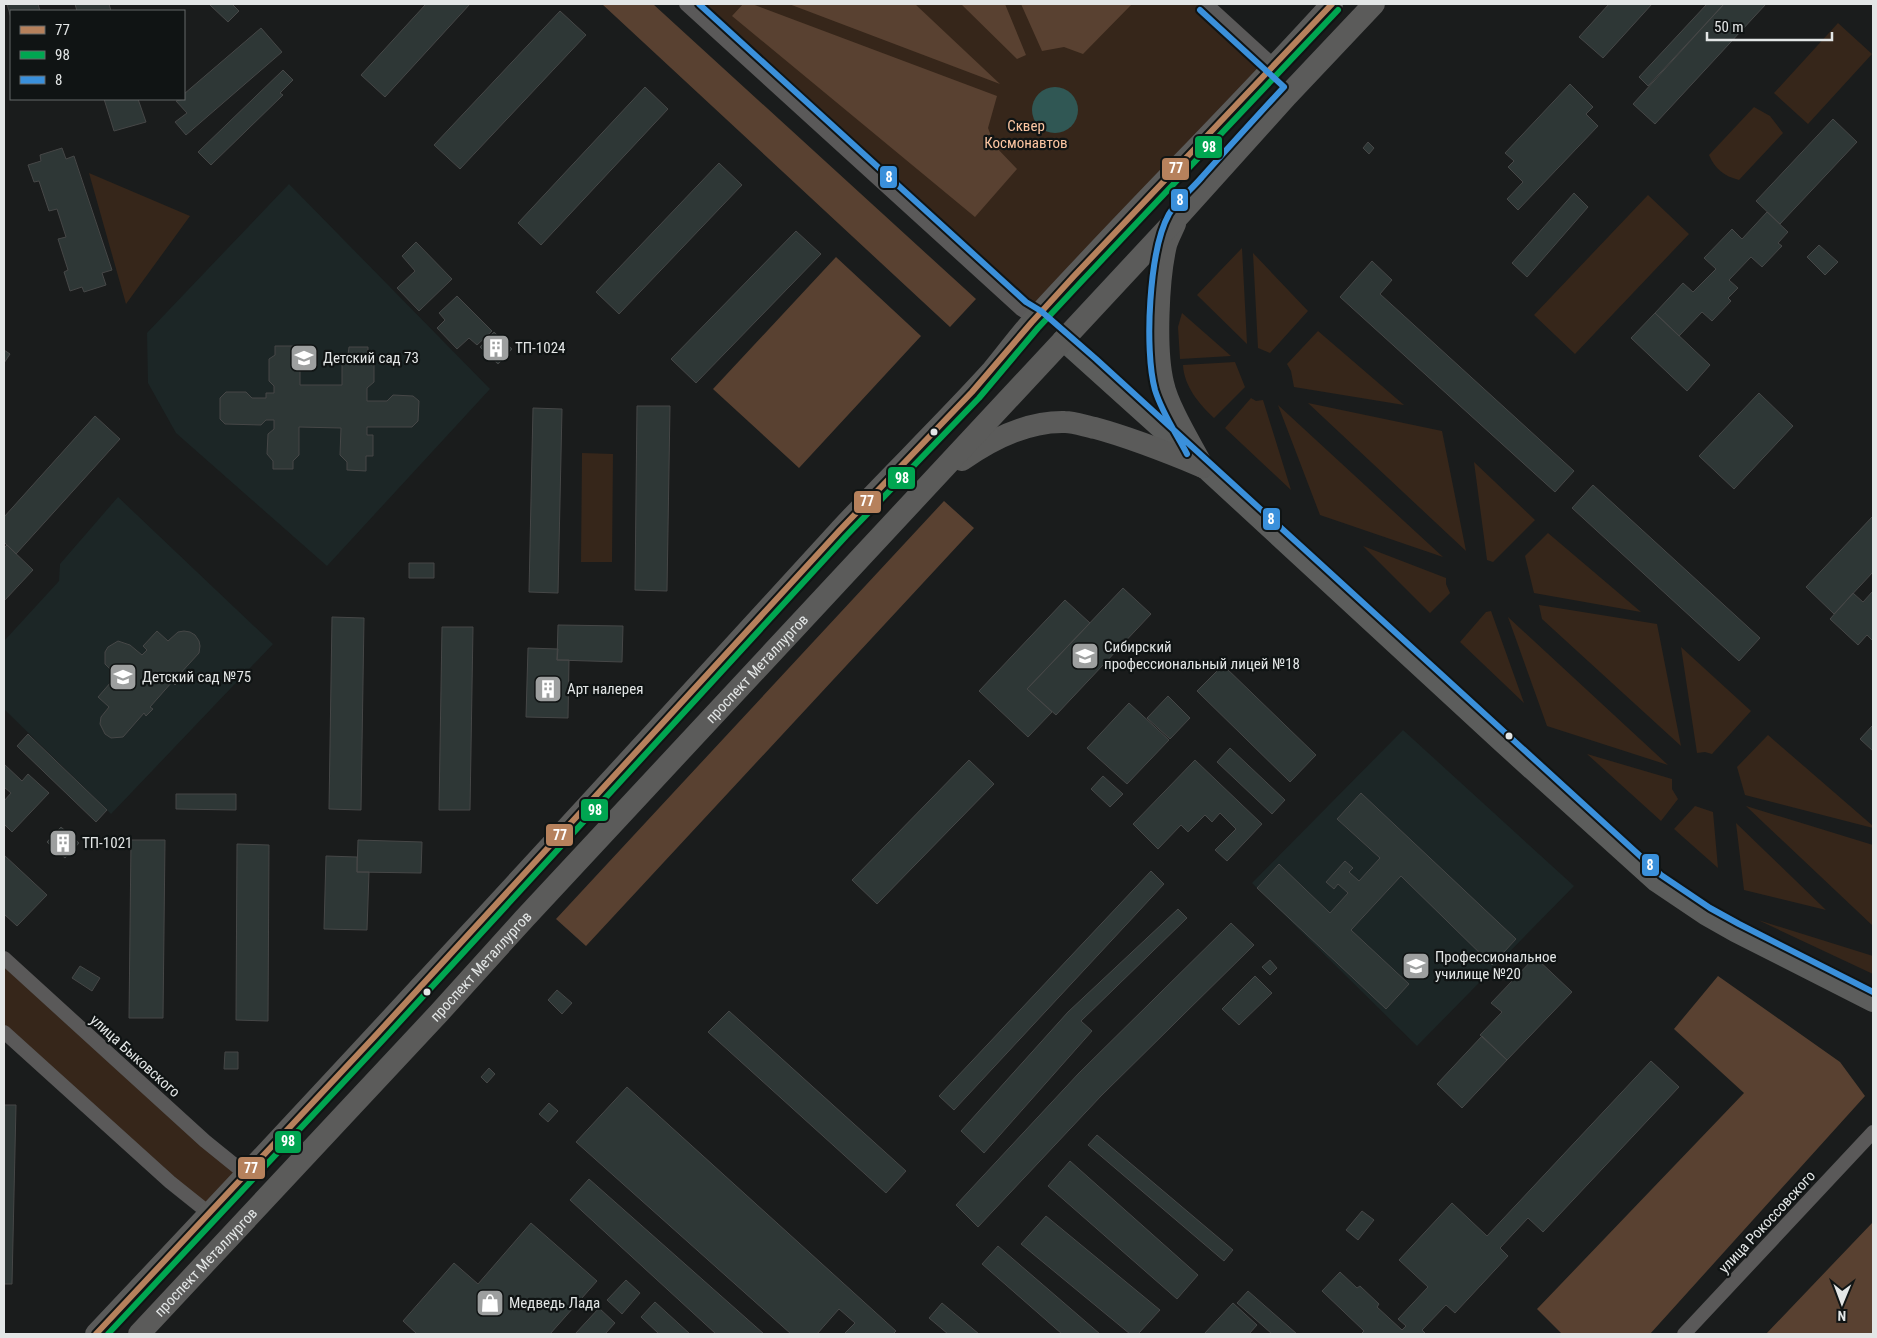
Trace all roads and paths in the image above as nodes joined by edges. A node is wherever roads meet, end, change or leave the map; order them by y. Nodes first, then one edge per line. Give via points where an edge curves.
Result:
1 (686, 4) edge
2 (1206, 4) edge
3 (1332, 4) edge
4 (1374, 4) edge
5 (1275, 67) junction
6 (1296, 86) junction
7 (1177, 218) junction
8 (1035, 318) junction
9 (1062, 340) junction
10 (1203, 466) junction
11 (930, 484) junction
12 (4, 958) edge
13 (1873, 1002) edge
14 (4, 1032) edge
15 (1873, 1132) edge
16 (247, 1175) junction
17 (268, 1196) junction
18 (210, 1214) junction
19 (232, 1235) junction
20 (96, 1334) edge
21 (139, 1334) edge
22 (1684, 1334) edge

1 - 8 street via 1021,309
2 - 5 street
3 - 5 main road, проспект Металлургов
4 - 6 main road, проспект Металлургов
5 - 6 main road
5 - 8 main road, проспект Металлургов
6 - 7 main road, проспект Металлургов
7 - 9 main road, проспект Металлургов
7 - 10 main road via 1167,244 1159,346 1167,397
8 - 9 main road
8 - 16 main road, проспект Металлургов via 992,371 844,526
9 - 10 main road
9 - 11 main road, проспект Металлургов
10 - 11 main road via 1140,441 1065,422 1030,426 1004,435
10 - 13 main road via 1656,882 1735,932
11 - 17 main road, проспект Металлургов
12 - 16 street, улица Быковского
14 - 18 street via 170,1182
15 - 22 street, улица Рокоссовского
16 - 17 main road
16 - 18 main road, проспект Металлургов
17 - 19 main road, проспект Металлургов
18 - 19 main road
18 - 20 main road, проспект Металлургов
19 - 21 main road, проспект Металлургов

